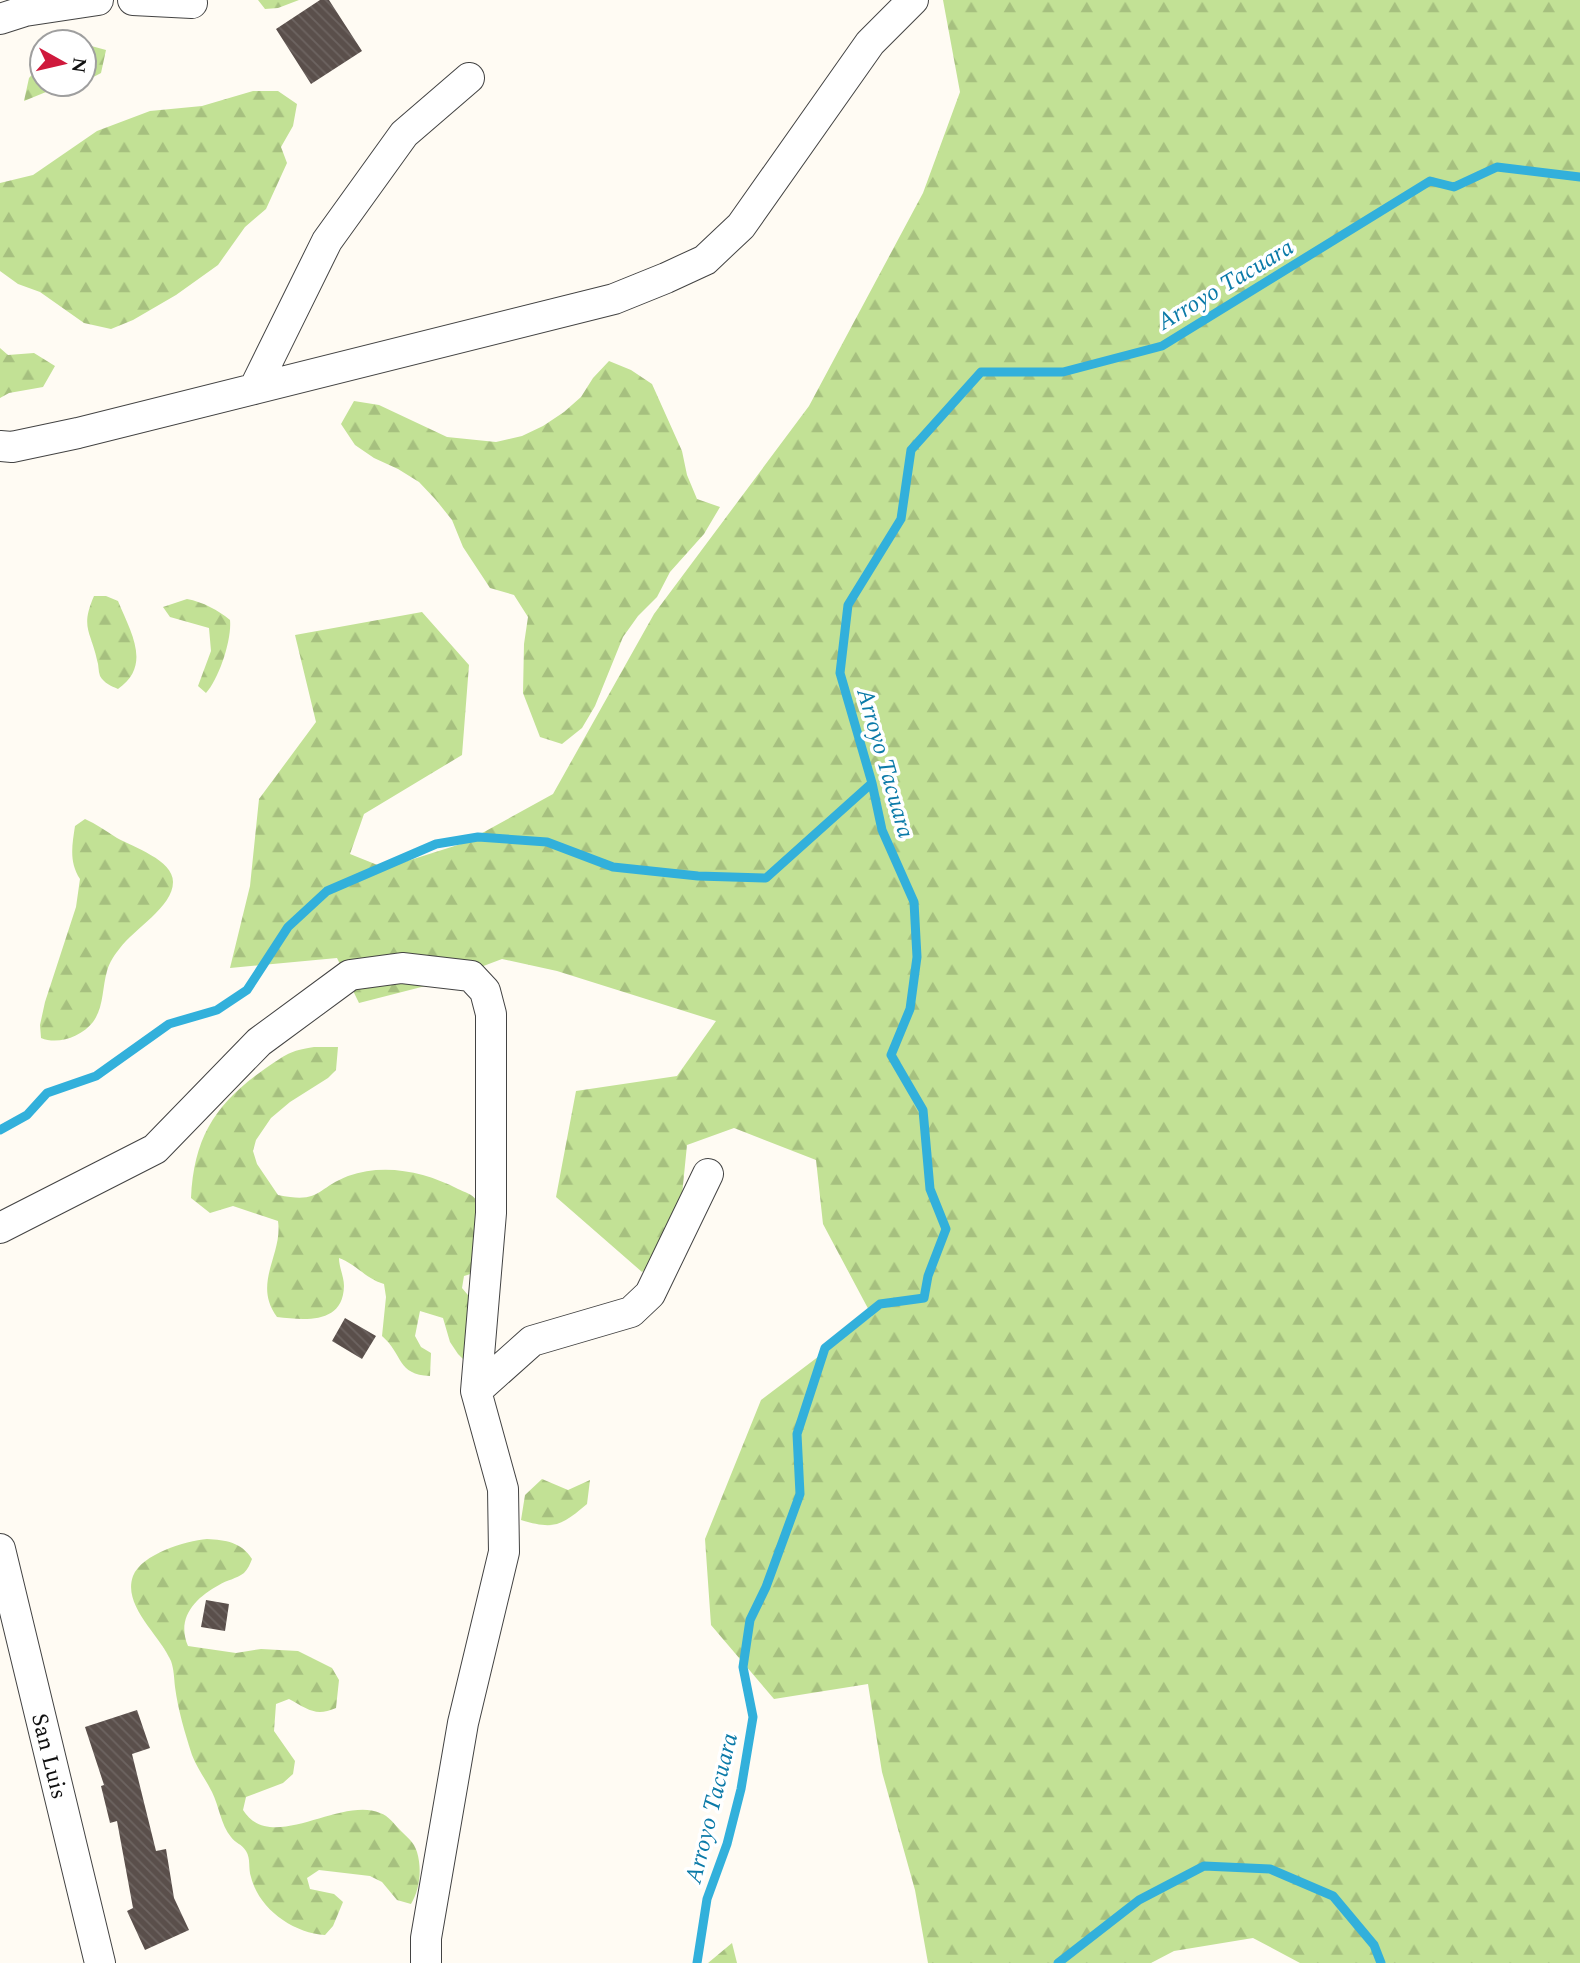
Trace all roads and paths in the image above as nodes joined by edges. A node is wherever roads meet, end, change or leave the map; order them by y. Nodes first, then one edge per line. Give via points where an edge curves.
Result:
1 (98, 0) edge
2 (133, 0) edge
3 (913, 0) edge
4 (192, 2) dead end
5 (0, 19) edge
6 (469, 78) dead end
7 (254, 389) junction
8 (0, 446) edge
9 (708, 1174) dead end
10 (0, 1227) edge
11 (476, 1391) junction
12 (0, 1549) edge
13 (100, 1963) edge
14 (426, 1963) edge

1 - 5 street
2 - 4 street
3 - 7 street via 870,43 741,226 705,260 614,299
6 - 7 street via 404,134 327,241
7 - 8 street via 78,433
9 - 11 street via 650,1294 631,1312 532,1341
10 - 11 street via 155,1149 259,1042 350,975 402,968 471,976 485,990 491,1014 491,1213
11 - 14 street via 503,1489 504,1552 463,1723 426,1938
12 - 13 street, San Luis

